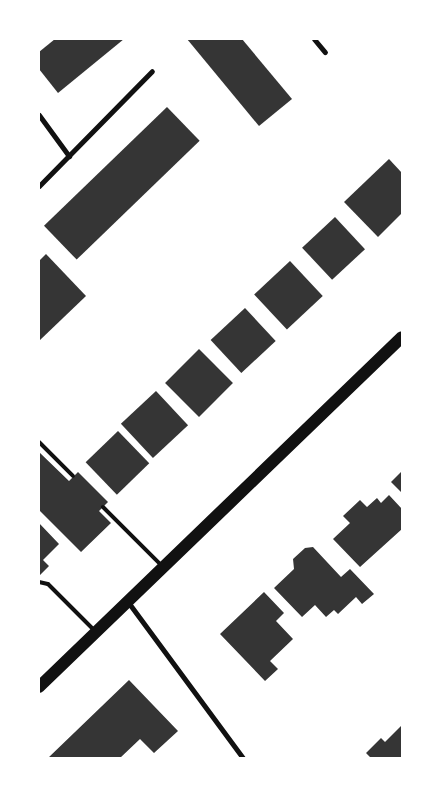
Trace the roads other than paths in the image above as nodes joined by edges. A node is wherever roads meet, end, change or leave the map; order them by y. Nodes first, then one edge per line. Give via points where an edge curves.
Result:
1 (314, 39) edge
2 (325, 52) dead end
3 (152, 71) dead end
4 (39, 115) edge
5 (69, 156) junction
6 (39, 186) edge
7 (402, 337) edge
8 (39, 442) edge
9 (73, 476) dead end
10 (103, 507) dead end
11 (164, 568) junction
12 (39, 582) edge
13 (128, 602) junction
14 (96, 632) junction
15 (39, 687) edge
16 (243, 758) edge

1 - 2 street
3 - 5 street
4 - 5 street
5 - 6 street
7 - 11 main road
8 - 9 lane
10 - 11 lane
11 - 13 main road
12 - 14 lane via 48,584
13 - 14 main road
13 - 16 street
14 - 15 main road

